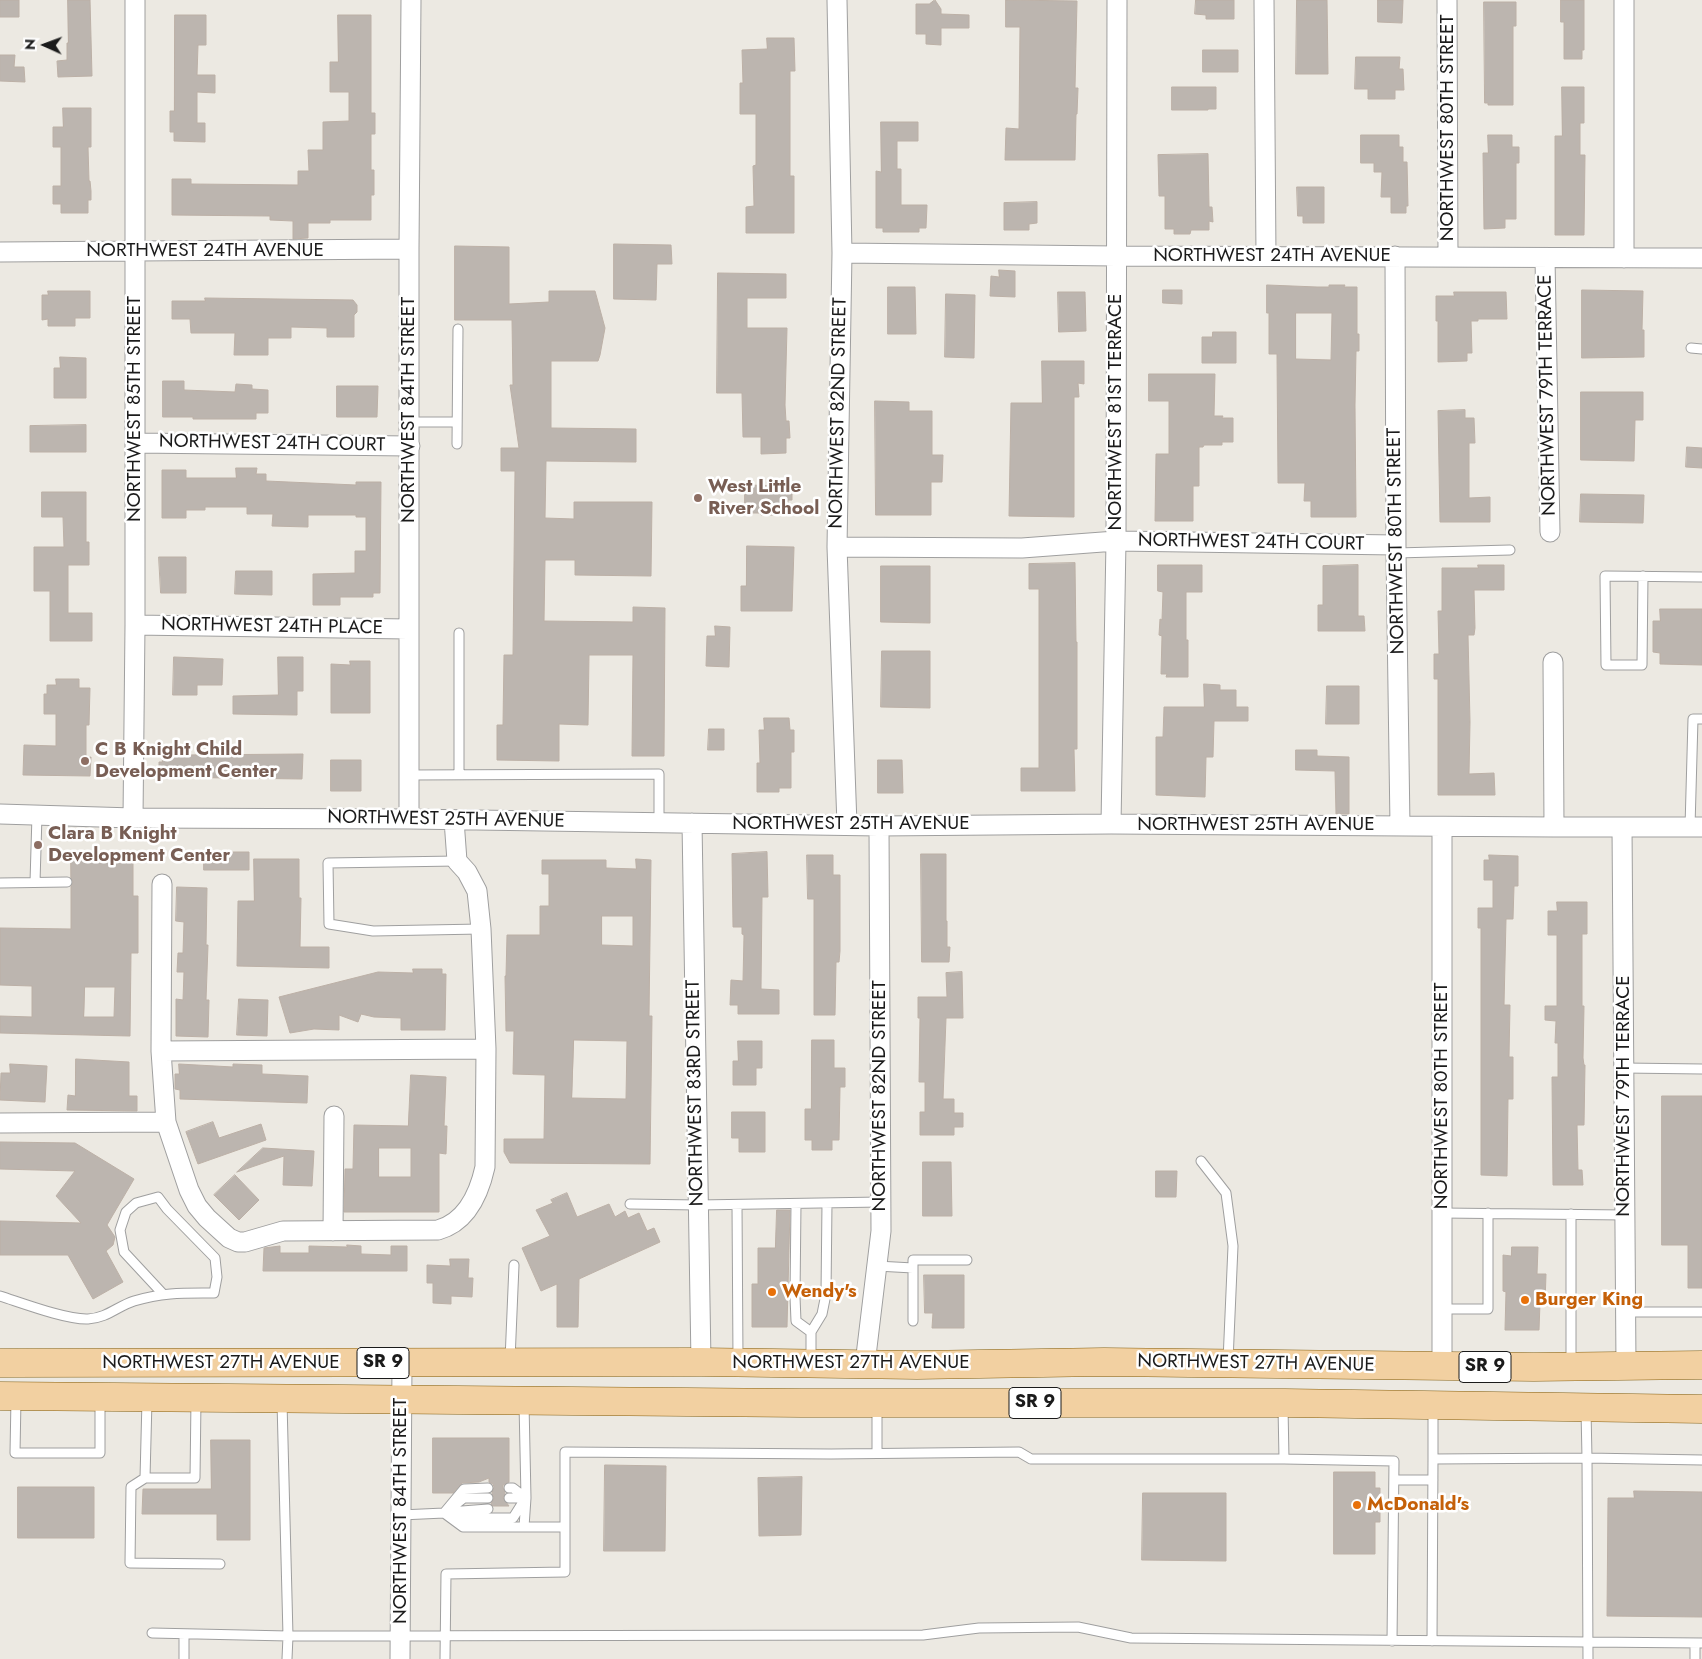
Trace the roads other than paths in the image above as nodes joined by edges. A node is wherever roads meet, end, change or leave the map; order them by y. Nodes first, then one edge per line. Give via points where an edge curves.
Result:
1 (135, 0) edge
2 (411, 0) edge
3 (837, 0) edge
4 (1117, 0) edge
5 (1264, 0) edge
6 (1447, 0) edge
7 (1624, 0) edge
8 (409, 249) junction
9 (135, 251) junction
10 (0, 252) edge
11 (842, 253) junction
12 (1116, 256) junction
13 (1266, 256) junction
14 (1395, 256) junction
15 (1448, 257) junction
16 (1545, 258) junction
17 (1624, 258) junction
18 (1702, 258) edge
19 (458, 329) dead end
20 (1691, 348) dead end
21 (1702, 349) edge
22 (410, 422) junction
23 (458, 422) junction
24 (135, 443) junction
25 (457, 444) dead end
26 (410, 446) junction
27 (1550, 532) dead end
28 (1116, 541) junction
29 (837, 547) junction
30 (1396, 549) junction
31 (1510, 550) dead end
32 (1643, 576) junction
33 (1702, 577) edge
34 (135, 625) junction
35 (408, 628) junction
36 (459, 632) dead end
37 (1553, 662) dead end
38 (1702, 719) edge
39 (459, 775) junction
40 (410, 776) junction
41 (0, 814) edge
42 (36, 815) junction
43 (132, 818) junction
44 (410, 819) junction
45 (454, 820) junction
46 (659, 823) junction
47 (692, 823) junction
48 (1111, 824) junction
49 (847, 825) junction
50 (879, 826) junction
51 (1400, 826) junction
52 (1442, 827) junction
53 (1554, 827) junction
54 (1696, 827) edge
55 (1622, 828) junction
56 (457, 861) junction
57 (35, 882) junction
58 (67, 882) dead end
59 (0, 883) edge
60 (162, 884) dead end
61 (481, 929) junction
62 (486, 1049) junction
63 (161, 1051) junction
64 (1624, 1068) junction
65 (1702, 1069) edge
66 (334, 1116) dead end
67 (166, 1122) junction
68 (0, 1123) edge
69 (1201, 1161) dead end
70 (881, 1202) junction
71 (826, 1203) junction
72 (630, 1204) dead end
73 (737, 1204) junction
74 (796, 1204) junction
75 (698, 1205) junction
76 (1442, 1213) junction
77 (1488, 1213) junction
78 (1571, 1214) junction
79 (1625, 1215) junction
80 (332, 1231) junction
81 (967, 1260) dead end
82 (514, 1265) dead end
83 (877, 1266) junction
84 (913, 1268) junction
85 (164, 1294) junction
86 (0, 1296) edge
87 (1442, 1309) junction
88 (1626, 1312) junction
89 (1702, 1312) edge
90 (913, 1321) dead end
91 (811, 1332) junction
92 (701, 1362) junction
93 (0, 1363) edge
94 (402, 1363) junction
95 (510, 1363) junction
96 (738, 1363) junction
97 (811, 1363) junction
98 (864, 1364) junction
99 (1228, 1364) junction
100 (1256, 1364) junction
101 (917, 1365) junction
102 (1626, 1365) junction
103 (1702, 1365) edge
104 (1442, 1366) junction
105 (1571, 1366) junction
106 (8, 1396) edge
107 (100, 1397) junction
108 (147, 1398) junction
109 (196, 1398) junction
110 (282, 1399) junction
111 (402, 1400) junction
112 (524, 1400) junction
113 (673, 1401) junction
114 (719, 1401) junction
115 (877, 1403) junction
116 (1193, 1403) junction
117 (1287, 1404) junction
118 (1433, 1406) junction
119 (1586, 1408) junction
120 (1702, 1409) edge
121 (877, 1454) junction
122 (1433, 1458) junction
123 (1587, 1458) junction
124 (1284, 1459) junction
125 (1702, 1460) edge
126 (145, 1478) junction
127 (1394, 1480) junction
128 (1433, 1480) junction
129 (509, 1488) dead end
130 (488, 1493) dead end
131 (509, 1498) dead end
132 (526, 1498) junction
133 (509, 1508) dead end
134 (488, 1509) dead end
135 (444, 1513) junction
136 (401, 1515) junction
137 (524, 1527) junction
138 (565, 1527) junction
139 (220, 1564) dead end
140 (152, 1633) dead end
141 (184, 1634) junction
142 (288, 1636) junction
143 (400, 1636) junction
144 (446, 1636) junction
145 (1392, 1641) junction
146 (1432, 1641) junction
147 (1588, 1642) junction
148 (1698, 1643) edge
149 (184, 1659) edge
150 (287, 1659) edge
151 (400, 1659) edge
152 (445, 1659) edge
153 (1588, 1659) edge
154 (1695, 1659) edge

1 - 9 street, NORTHWEST 85TH STREET
2 - 8 street, NORTHWEST 84TH STREET
3 - 11 street, NORTHWEST 82ND STREET
4 - 12 street, NORTHWEST 81ST TERRACE
5 - 13 street
6 - 15 street, NORTHWEST 80TH STREET
7 - 17 street
8 - 9 street, NORTHWEST 24TH AVENUE
8 - 22 street, NORTHWEST 84TH STREET
9 - 10 street, NORTHWEST 24TH AVENUE
9 - 24 street, NORTHWEST 85TH STREET
11 - 12 street, NORTHWEST 24TH AVENUE
11 - 29 street, NORTHWEST 82ND STREET
12 - 13 street, NORTHWEST 24TH AVENUE
12 - 28 street, NORTHWEST 81ST TERRACE
13 - 14 street, NORTHWEST 24TH AVENUE
14 - 15 street, NORTHWEST 24TH AVENUE
14 - 30 street, NORTHWEST 80TH STREET
15 - 16 street, NORTHWEST 24TH AVENUE
16 - 17 street, NORTHWEST 24TH AVENUE
16 - 27 street, NORTHWEST 79TH TERRACE
17 - 18 street, NORTHWEST 24TH AVENUE
19 - 23 lane
20 - 21 lane
22 - 23 lane
22 - 26 street, NORTHWEST 84TH STREET
23 - 25 lane
24 - 26 street, NORTHWEST 24TH COURT
24 - 34 street, NORTHWEST 85TH STREET
26 - 35 street, NORTHWEST 84TH STREET
28 - 29 street, NORTHWEST 24TH COURT via 1022,548
28 - 30 street, NORTHWEST 24TH COURT
28 - 48 street, NORTHWEST 81ST TERRACE
29 - 49 street, NORTHWEST 82ND STREET
30 - 31 lane, NORTHWEST 24TH COURT
30 - 51 street, NORTHWEST 80TH STREET
32 - 32 lane via 1605,576 1606,665 1642,665
32 - 33 lane
34 - 35 street, NORTHWEST 24TH PLACE
34 - 43 street, NORTHWEST 85TH STREET
35 - 40 street, NORTHWEST 84TH STREET
36 - 39 lane
37 - 53 street
38 - 54 lane via 1693,719
39 - 40 lane
39 - 46 lane via 659,774
40 - 44 street, NORTHWEST 84TH STREET
41 - 42 street, NORTHWEST 25TH AVENUE
42 - 43 street, NORTHWEST 25TH AVENUE
42 - 57 lane
43 - 44 street, NORTHWEST 25TH AVENUE
44 - 45 street, NORTHWEST 25TH AVENUE
45 - 46 street, NORTHWEST 25TH AVENUE
45 - 56 street
46 - 47 street, NORTHWEST 25TH AVENUE
47 - 49 street, NORTHWEST 25TH AVENUE
47 - 75 street, NORTHWEST 83RD STREET
48 - 50 street, NORTHWEST 25TH AVENUE
48 - 51 street, NORTHWEST 25TH AVENUE
49 - 50 street, NORTHWEST 25TH AVENUE
50 - 70 street, NORTHWEST 82ND STREET
51 - 52 street, NORTHWEST 25TH AVENUE
52 - 53 street, NORTHWEST 25TH AVENUE
52 - 76 street, NORTHWEST 80TH STREET
53 - 55 street, NORTHWEST 25TH AVENUE
54 - 55 street, NORTHWEST 25TH AVENUE
55 - 64 street, NORTHWEST 79TH TERRACE
56 - 61 street via 477,891
56 - 61 lane via 328,863 329,924 373,931
57 - 58 lane
57 - 59 lane
60 - 63 street
61 - 62 street
62 - 63 street
62 - 80 street via 485,1167 481,1185 467,1211 449,1227 438,1230
63 - 67 street
64 - 65 lane
64 - 79 street, NORTHWEST 79TH TERRACE
66 - 80 street
67 - 68 street
67 - 80 street via 197,1206 229,1238 245,1242 282,1231
69 - 99 lane via 1226,1193 1233,1246
70 - 71 lane
70 - 83 street, NORTHWEST 82ND STREET
71 - 74 lane
71 - 91 lane via 826,1294 822,1314
72 - 75 lane
73 - 74 lane
73 - 75 lane
73 - 96 lane
74 - 91 lane via 796,1321
75 - 92 street, NORTHWEST 83RD STREET
76 - 77 lane
76 - 87 street, NORTHWEST 80TH STREET
77 - 78 lane
77 - 87 lane via 1488,1309
78 - 79 lane
78 - 105 lane
79 - 88 street, NORTHWEST 79TH TERRACE
81 - 84 lane via 913,1260
82 - 95 lane
83 - 84 lane
83 - 98 street, NORTHWEST 82ND STREET
84 - 90 lane
85 - 85 lane via 214,1293 217,1277 215,1258 158,1197 136,1203 126,1212 120,1230 124,1252
85 - 86 lane via 88,1319 70,1317
87 - 104 street, NORTHWEST 80TH STREET
88 - 89 lane
88 - 102 street, NORTHWEST 79TH TERRACE
91 - 97 lane
92 - 95 main road, NORTHWEST 27TH AVENUE / SR 9
92 - 96 main road, NORTHWEST 27TH AVENUE / SR 9
92 - 113 main road via 688,1387
93 - 94 main road, NORTHWEST 27TH AVENUE / SR 9
94 - 95 main road, NORTHWEST 27TH AVENUE / SR 9
94 - 111 street, NORTHWEST 84TH STREET
96 - 97 main road, NORTHWEST 27TH AVENUE / SR 9
97 - 98 main road, NORTHWEST 27TH AVENUE / SR 9
98 - 101 main road, NORTHWEST 27TH AVENUE / SR 9
98 - 114 main road via 854,1378 836,1386 746,1386 727,1393
99 - 100 main road, NORTHWEST 27TH AVENUE / SR 9
99 - 101 main road, NORTHWEST 27TH AVENUE / SR 9
100 - 104 main road, NORTHWEST 27TH AVENUE / SR 9
100 - 116 main road via 1251,1380 1235,1391
101 - 115 main road via 885,1391
102 - 103 main road, NORTHWEST 27TH AVENUE / SR 9
102 - 105 main road, NORTHWEST 27TH AVENUE / SR 9
104 - 105 main road, NORTHWEST 27TH AVENUE / SR 9
104 - 117 main road via 1420,1386 1321,1393
106 - 107 main road, NORTHWEST 27TH AVENUE / SR 9
106 - 107 lane via 15,1454 100,1453
107 - 108 main road, NORTHWEST 27TH AVENUE / SR 9
108 - 109 main road, NORTHWEST 27TH AVENUE / SR 9
108 - 126 lane
109 - 110 main road, NORTHWEST 27TH AVENUE / SR 9
109 - 126 lane via 195,1478
110 - 111 main road, NORTHWEST 27TH AVENUE / SR 9
110 - 142 lane
111 - 112 main road, NORTHWEST 27TH AVENUE / SR 9
111 - 136 street, NORTHWEST 84TH STREET
112 - 113 main road, NORTHWEST 27TH AVENUE / SR 9
112 - 132 lane
113 - 114 main road, NORTHWEST 27TH AVENUE / SR 9
114 - 115 main road, NORTHWEST 27TH AVENUE / SR 9
115 - 116 main road, NORTHWEST 27TH AVENUE / SR 9
115 - 121 lane
116 - 117 main road, NORTHWEST 27TH AVENUE / SR 9
117 - 118 main road, NORTHWEST 27TH AVENUE / SR 9
117 - 124 lane
118 - 119 main road, NORTHWEST 27TH AVENUE / SR 9
118 - 122 lane
119 - 120 main road, NORTHWEST 27TH AVENUE / SR 9
119 - 123 lane
121 - 124 lane via 1018,1452 1030,1459
121 - 138 lane via 565,1452
122 - 123 lane
122 - 128 lane
123 - 125 lane
123 - 147 lane
124 - 127 lane via 1394,1461
126 - 139 lane via 131,1487 130,1563
127 - 128 lane
127 - 145 lane
128 - 146 lane
129 - 132 lane
130 - 135 lane via 464,1498
131 - 132 lane
132 - 133 lane
132 - 135 lane via 513,1518 465,1518
132 - 137 lane
134 - 135 lane
135 - 136 lane
135 - 137 lane via 464,1527
136 - 143 street, NORTHWEST 84TH STREET
137 - 138 lane
138 - 144 lane via 565,1572 446,1574
140 - 141 lane
141 - 142 lane
141 - 149 lane
142 - 143 lane
142 - 150 lane
143 - 144 lane
143 - 151 street, NORTHWEST 84TH STREET
144 - 145 lane via 923,1635 979,1628 1078,1627 1131,1638
144 - 152 lane
145 - 146 lane
146 - 147 lane
147 - 148 lane
147 - 153 lane
148 - 154 lane

